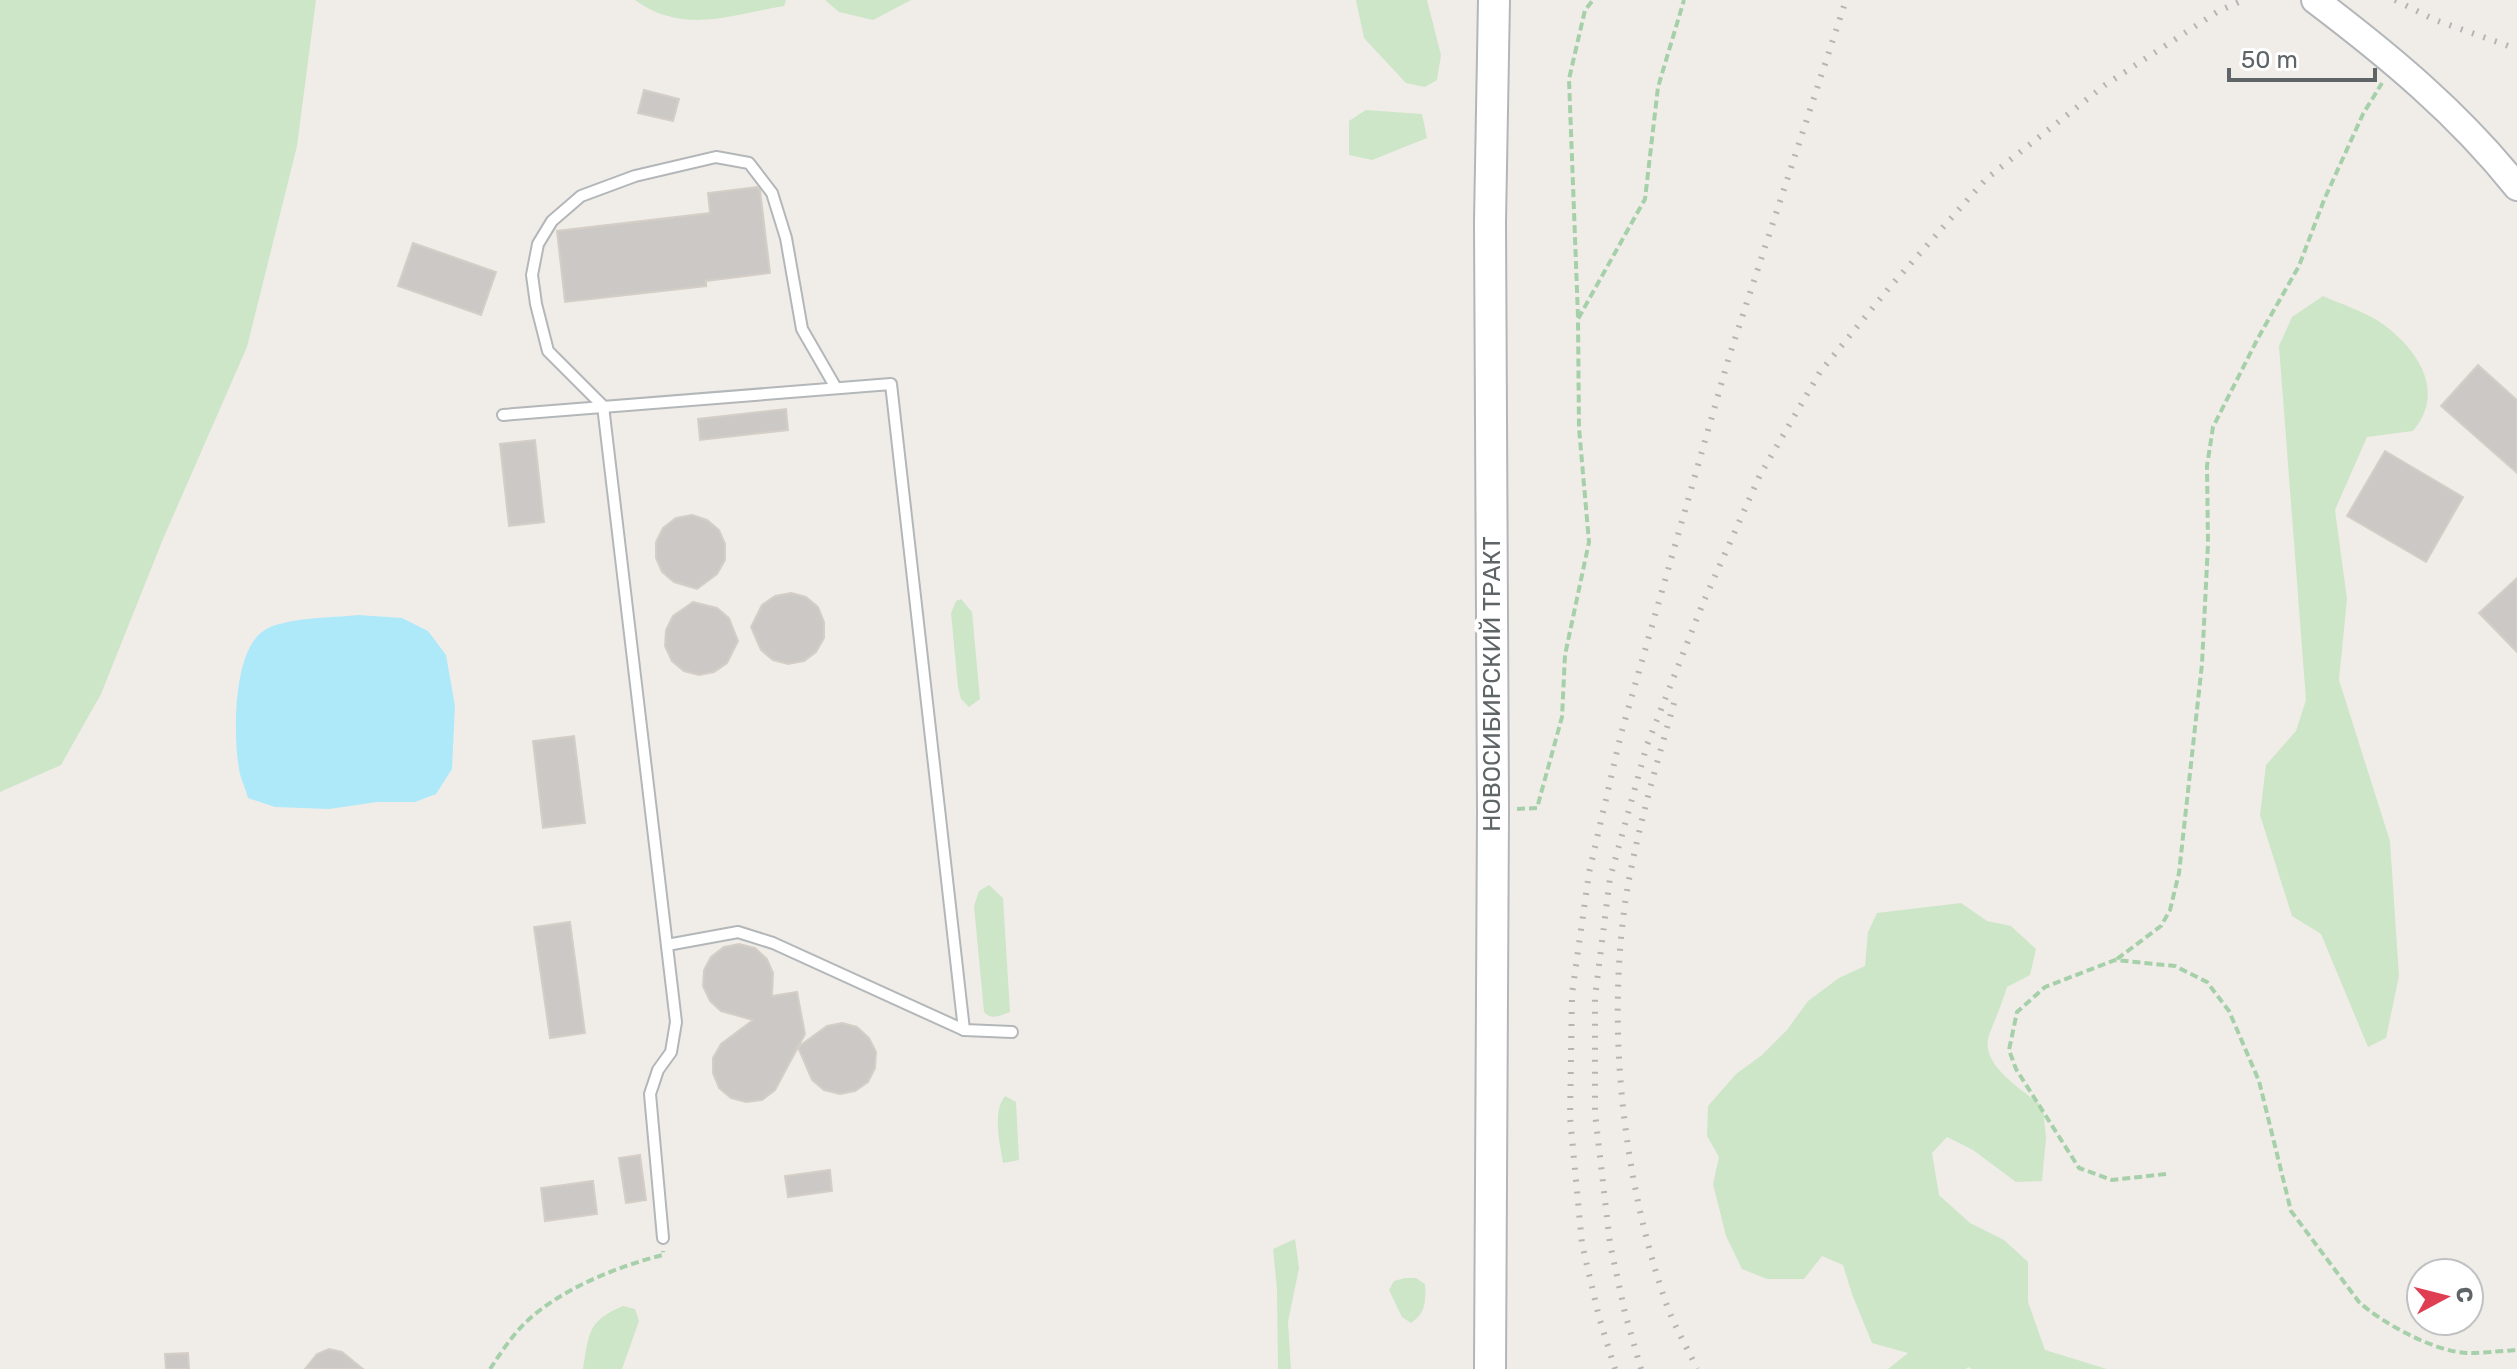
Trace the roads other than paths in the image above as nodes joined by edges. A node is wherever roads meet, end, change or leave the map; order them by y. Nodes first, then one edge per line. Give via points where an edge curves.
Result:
1 (1494, 0) edge
2 (1505, 0) edge
3 (2315, 0) edge
4 (1491, 156) junction
5 (2517, 187) edge
6 (836, 388) junction
7 (603, 406) junction
8 (503, 415) dead end
9 (667, 945) junction
10 (964, 1030) junction
11 (1012, 1032) dead end
12 (663, 1238) road end
13 (1490, 1369) edge

1 - 4 main road, НОВОСИБИРСКИЙ ТРАКТ
2 - 4 main road via 1502,82
3 - 5 street via 2396,61
4 - 13 main road, НОВОСИБИРСКИЙ ТРАКТ
6 - 7 lane
6 - 7 lane via 802,329 772,193 749,163 716,157 635,176 581,196 552,221 538,244 532,275 548,351
6 - 10 lane via 891,384
7 - 8 lane
7 - 9 lane
9 - 10 lane via 738,932
9 - 12 lane via 676,1022 671,1052 650,1094
10 - 11 lane

